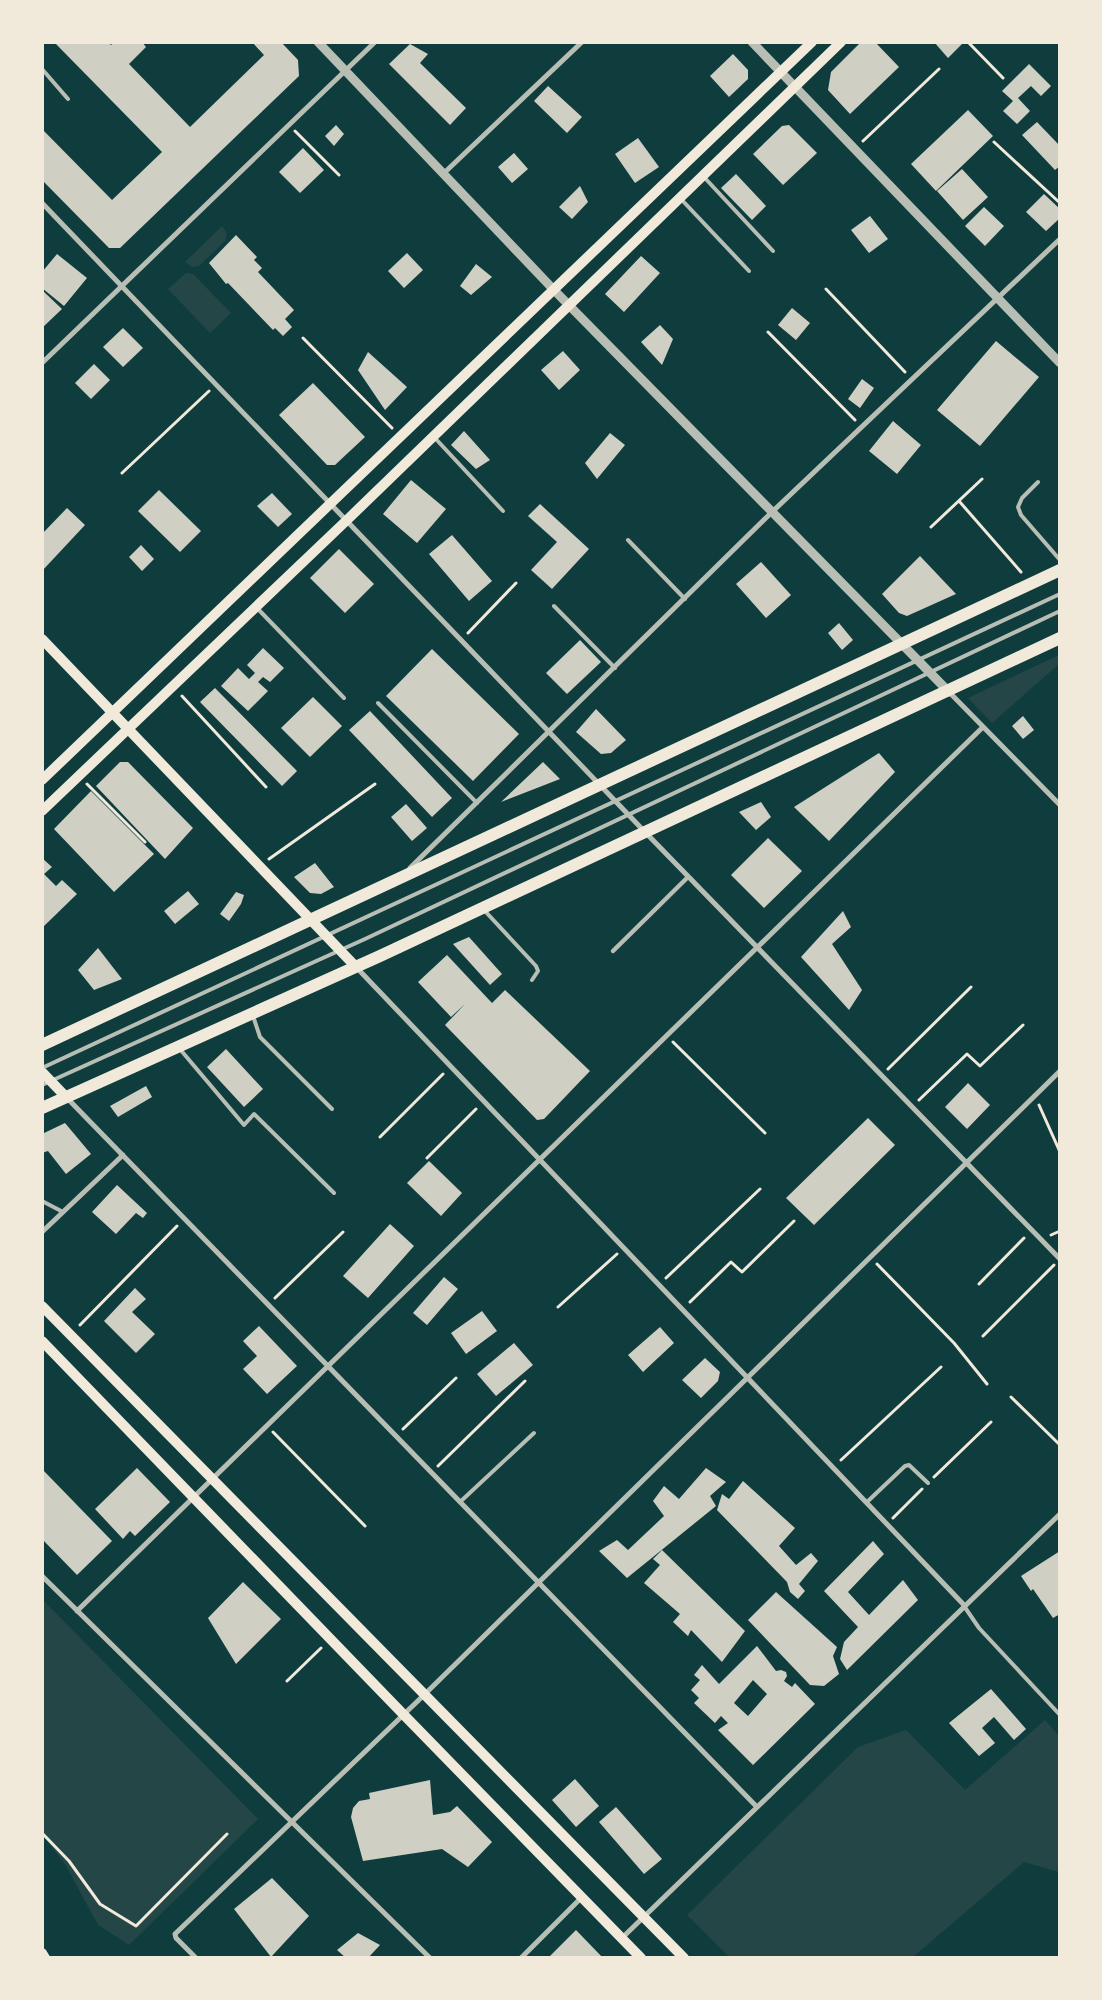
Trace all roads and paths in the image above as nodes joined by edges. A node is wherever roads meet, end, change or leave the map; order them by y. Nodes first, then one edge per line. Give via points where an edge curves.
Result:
1 (318, 42) edge
2 (375, 42) edge
3 (582, 42) edge
4 (752, 42) edge
5 (812, 42) edge
6 (841, 42) edge
7 (968, 42) edge
8 (42, 69) edge
9 (939, 69) dead end
10 (345, 72) junction
11 (780, 72) junction
12 (1003, 78) dead end
13 (794, 87) junction
14 (68, 99) dead end
15 (289, 126) junction
16 (994, 142) dead end
17 (854, 149) junction
18 (339, 175) dead end
19 (443, 175) junction
20 (703, 176) junction
21 (680, 198) junction
22 (42, 203) edge
23 (1060, 203) edge
24 (1060, 238) edge
25 (773, 250) dead end
26 (749, 271) dead end
27 (122, 286) junction
28 (553, 289) junction
29 (826, 289) dead end
30 (996, 297) junction
31 (569, 305) junction
32 (768, 332) dead end
33 (302, 338) dead end
34 (42, 363) edge
35 (1060, 363) edge
36 (911, 379) junction
37 (216, 384) junction
38 (862, 427) junction
39 (400, 436) junction
40 (433, 436) junction
41 (122, 473) dead end
42 (982, 479) dead end
43 (1038, 482) dead end
44 (959, 501) junction
45 (330, 503) junction
46 (503, 510) dead end
47 (772, 512) junction
48 (347, 520) junction
49 (931, 527) dead end
50 (628, 540) dead end
51 (1060, 560) edge
52 (1060, 570) edge
53 (516, 583) dead end
54 (1031, 583) junction
55 (1060, 594) edge
56 (685, 599) junction
57 (554, 606) dead end
58 (256, 607) junction
59 (1060, 612) edge
60 (1060, 638) edge
61 (42, 639) edge
62 (462, 640) junction
63 (902, 644) junction
64 (918, 660) junction
65 (615, 668) junction
66 (931, 673) junction
67 (173, 686) junction
68 (949, 692) junction
69 (344, 698) dead end
70 (378, 703) dead end
71 (114, 712) junction
72 (983, 727) junction
73 (129, 728) junction
74 (550, 732) junction
75 (79, 776) junction
76 (42, 780) edge
77 (374, 784) dead end
78 (600, 784) junction
79 (266, 787) dead end
80 (616, 801) junction
81 (477, 803) junction
82 (1060, 805) edge
83 (42, 811) edge
84 (629, 815) junction
85 (644, 831) junction
86 (145, 842) dead end
87 (260, 865) junction
88 (404, 874) junction
89 (688, 876) junction
90 (483, 909) junction
91 (311, 919) junction
92 (327, 936) junction
93 (757, 947) junction
94 (340, 950) junction
95 (613, 950) dead end
96 (356, 967) junction
97 (532, 980) dead end
98 (971, 987) dead end
99 (252, 1015) junction
100 (1023, 1025) dead end
101 (666, 1036) junction
102 (42, 1045) edge
103 (179, 1048) junction
104 (450, 1066) junction
105 (42, 1068) edge
106 (1060, 1071) edge
107 (42, 1072) edge
108 (882, 1076) junction
109 (47, 1083) edge
110 (1035, 1095) junction
111 (66, 1098) junction
112 (484, 1101) junction
113 (912, 1107) junction
114 (42, 1108) edge
115 (332, 1108) dead end
116 (765, 1133) dead end
117 (380, 1136) dead end
118 (1060, 1152) edge
119 (123, 1155) junction
120 (427, 1158) dead end
121 (540, 1160) junction
122 (966, 1162) junction
123 (760, 1188) dead end
124 (334, 1193) dead end
125 (42, 1201) edge
126 (63, 1212) junction
127 (184, 1218) junction
128 (794, 1221) dead end
129 (1032, 1230) junction
130 (42, 1232) edge
131 (343, 1232) dead end
132 (624, 1248) junction
133 (870, 1257) junction
134 (1060, 1259) edge
135 (979, 1284) dead end
136 (659, 1285) junction
137 (268, 1305) junction
138 (42, 1306) edge
139 (558, 1307) dead end
140 (682, 1310) junction
141 (71, 1335) junction
142 (983, 1336) dead end
143 (42, 1341) edge
144 (328, 1366) junction
145 (941, 1367) dead end
146 (747, 1377) junction
147 (456, 1378) dead end
148 (525, 1381) dead end
149 (987, 1384) dead end
150 (1011, 1397) dead end
151 (991, 1422) dead end
152 (267, 1425) junction
153 (534, 1433) dead end
154 (396, 1436) junction
155 (1060, 1445) edge
156 (833, 1467) junction
157 (431, 1473) junction
158 (212, 1480) junction
159 (928, 1483) junction
160 (194, 1497) junction
161 (460, 1502) junction
162 (868, 1502) junction
163 (1060, 1514) edge
164 (888, 1524) junction
165 (365, 1526) dead end
166 (42, 1576) edge
167 (538, 1582) junction
168 (964, 1605) junction
169 (77, 1611) junction
170 (331, 1639) junction
171 (287, 1681) dead end
172 (424, 1695) junction
173 (403, 1714) junction
174 (1060, 1715) edge
175 (756, 1806) junction
176 (291, 1822) junction
177 (42, 1833) edge
178 (227, 1834) dead end
179 (582, 1897) junction
180 (643, 1916) junction
181 (622, 1938) junction
182 (42, 1953) edge
183 (45, 1958) edge
184 (196, 1958) edge
185 (430, 1958) edge
186 (520, 1958) edge
187 (642, 1958) edge
188 (684, 1958) edge

1 - 10 street
2 - 10 street
3 - 19 street
4 - 11 street
5 - 11 main road
6 - 13 main road
7 - 12 path
8 - 14 lane
9 - 17 path
10 - 15 street
10 - 19 street
11 - 13 street
11 - 28 main road
13 - 17 street
13 - 20 main road
15 - 18 path
15 - 27 street
16 - 23 path
17 - 30 street
19 - 28 street
20 - 21 main road
20 - 25 lane
21 - 26 lane
21 - 31 main road
22 - 27 street
24 - 30 street
27 - 34 street
27 - 37 street
28 - 31 street
28 - 39 main road
29 - 36 path
30 - 35 street
30 - 36 street
31 - 40 main road
31 - 47 street
32 - 38 path
33 - 39 path
36 - 38 street
37 - 41 path
37 - 45 street
38 - 47 street
39 - 45 main road
40 - 46 lane
40 - 48 main road
42 - 44 path
43 - 51 lane via 1018,507 1021,515
44 - 49 path
44 - 54 path
45 - 48 street
45 - 71 main road
47 - 56 street
47 - 63 street
48 - 58 main road
48 - 62 street
50 - 56 lane
52 - 54 main road
53 - 62 path
54 - 63 main road
55 - 64 lane
56 - 65 street
57 - 65 lane
58 - 67 main road
58 - 69 lane
59 - 66 lane
60 - 68 main road
61 - 71 main road
62 - 74 street
63 - 64 street
63 - 78 main road
64 - 66 street
64 - 80 lane
65 - 74 street
66 - 68 street
66 - 84 lane
67 - 73 main road
67 - 79 path
68 - 72 street
68 - 85 main road
70 - 81 lane
71 - 73 main road
71 - 76 main road
72 - 82 street
72 - 93 street
73 - 75 main road
73 - 87 main road
74 - 78 street
74 - 81 street
75 - 83 main road
75 - 86 path
77 - 87 path
78 - 80 street
78 - 88 main road
80 - 84 street
80 - 92 lane
81 - 88 street
84 - 85 street
84 - 94 lane
85 - 89 street
85 - 90 main road
87 - 91 main road
88 - 91 main road
89 - 93 street
89 - 95 street
90 - 96 main road
90 - 97 lane via 536,966 538,971
91 - 92 main road
91 - 102 main road
92 - 94 main road
92 - 105 lane
93 - 101 street
93 - 108 street
94 - 96 main road
94 - 109 lane
96 - 99 main road
96 - 104 street
98 - 108 path
99 - 103 main road
99 - 115 lane via 260,1037
100 - 113 path via 980,1066 967,1054
101 - 116 path
101 - 121 street
103 - 111 main road
103 - 124 lane via 244,1124 254,1114
104 - 112 street
104 - 117 path
106 - 110 street
107 - 109 main road
108 - 113 street
109 - 111 main road
110 - 118 path
110 - 122 street
111 - 114 main road
111 - 119 street
112 - 120 path
112 - 121 street
113 - 122 street
119 - 126 street
119 - 127 street
121 - 132 street
121 - 144 street
122 - 129 street
122 - 133 street
123 - 136 path
125 - 126 lane
126 - 130 street
127 - 137 street
127 - 141 path
128 - 140 path via 742,1272 731,1262
129 - 134 street
129 - 135 path
131 - 137 path
132 - 136 street
132 - 139 path
133 - 146 street
133 - 149 path via 954,1343
134 - 142 path
136 - 140 street
137 - 144 street
138 - 141 main road
140 - 146 street
141 - 158 main road
143 - 160 main road
144 - 152 street
144 - 154 street
145 - 156 path
146 - 156 street
146 - 167 street
147 - 154 path
148 - 157 path
150 - 155 path
151 - 159 path
152 - 158 street
152 - 165 path
153 - 161 lane
154 - 157 street
156 - 162 street
157 - 161 street
158 - 160 street
158 - 172 main road
159 - 162 lane via 908,1465
159 - 164 path
160 - 169 street
160 - 170 main road
161 - 167 street
162 - 164 street
163 - 168 street
164 - 168 street
166 - 169 street
167 - 172 street
167 - 175 street
168 - 174 lane via 978,1628
168 - 175 street
169 - 176 street
170 - 171 path
170 - 173 main road
172 - 173 street
172 - 180 main road
173 - 176 street
173 - 179 main road
175 - 180 street
176 - 184 street via 175,1934
176 - 185 street
177 - 178 path via 100,1904 136,1926
179 - 181 main road
179 - 186 street
180 - 181 street
180 - 188 main road
181 - 187 main road
182 - 183 main road

